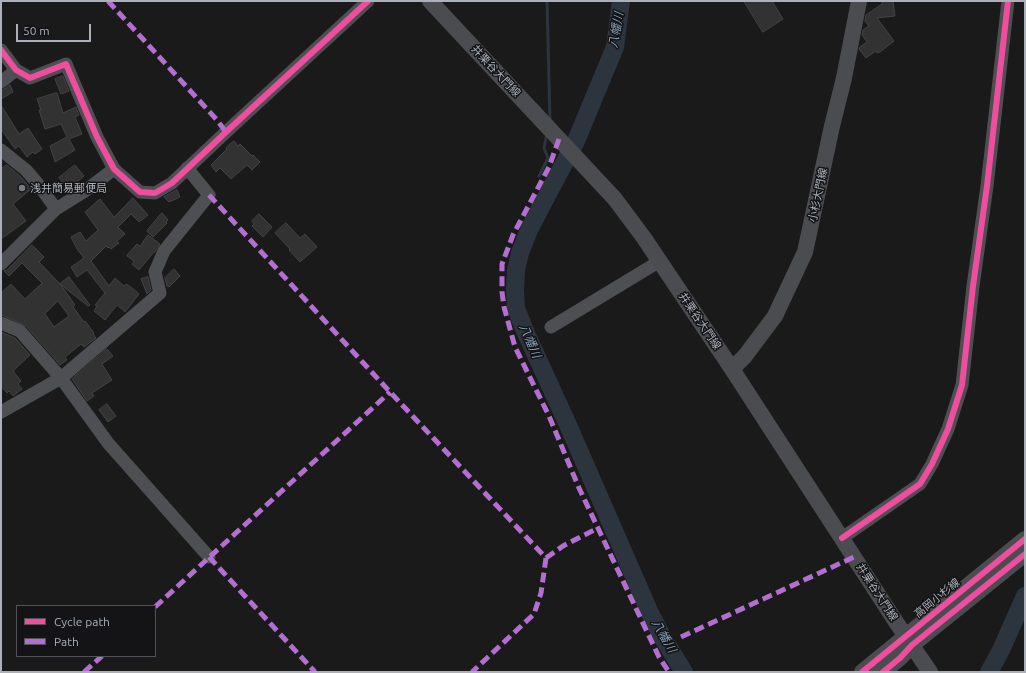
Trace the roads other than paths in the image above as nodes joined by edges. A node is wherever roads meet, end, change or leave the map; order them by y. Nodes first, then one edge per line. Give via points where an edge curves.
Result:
1 (368, 1) edge
2 (430, 1) edge
3 (859, 1) edge
4 (1008, 1) edge
5 (1, 50) edge
6 (16, 70) junction
7 (1, 82) edge
8 (1, 150) edge
9 (187, 168) junction
10 (114, 169) junction
11 (56, 209) junction
12 (660, 261) junction
13 (1, 264) edge
14 (1, 323) edge
15 (551, 327) dead end
16 (732, 369) junction
17 (61, 378) junction
18 (1, 412) edge
19 (842, 538) junction
20 (1025, 539) edge
21 (1025, 554) edge
22 (209, 557) dead end
23 (909, 641) junction
24 (884, 671) edge
25 (862, 672) edge
26 (930, 672) edge

1 - 9 street
2 - 12 main road, 井栗谷大門線 via 615,198
3 - 16 main road, 小杉大門線 via 805,252 775,316
4 - 19 street via 962,385 948,429 920,484
5 - 6 street
6 - 7 street
6 - 10 street via 30,78 66,64 97,137
8 - 11 street via 26,170
9 - 10 street via 172,183 155,193 140,192
9 - 17 street via 209,195 164,251 155,272 160,293
10 - 11 street
11 - 13 street
12 - 15 street
12 - 16 main road, 井栗谷大門線
14 - 17 street via 20,331
16 - 19 main road, 井栗谷大門線
17 - 18 street
17 - 22 street via 108,443
19 - 23 main road, 井栗谷大門線
20 - 23 main road, 高岡小杉線
21 - 23 main road, 高岡小杉線
23 - 24 main road, 高岡小杉線 via 900,658
23 - 25 main road, 高岡小杉線
23 - 26 main road, 井栗谷大門線

